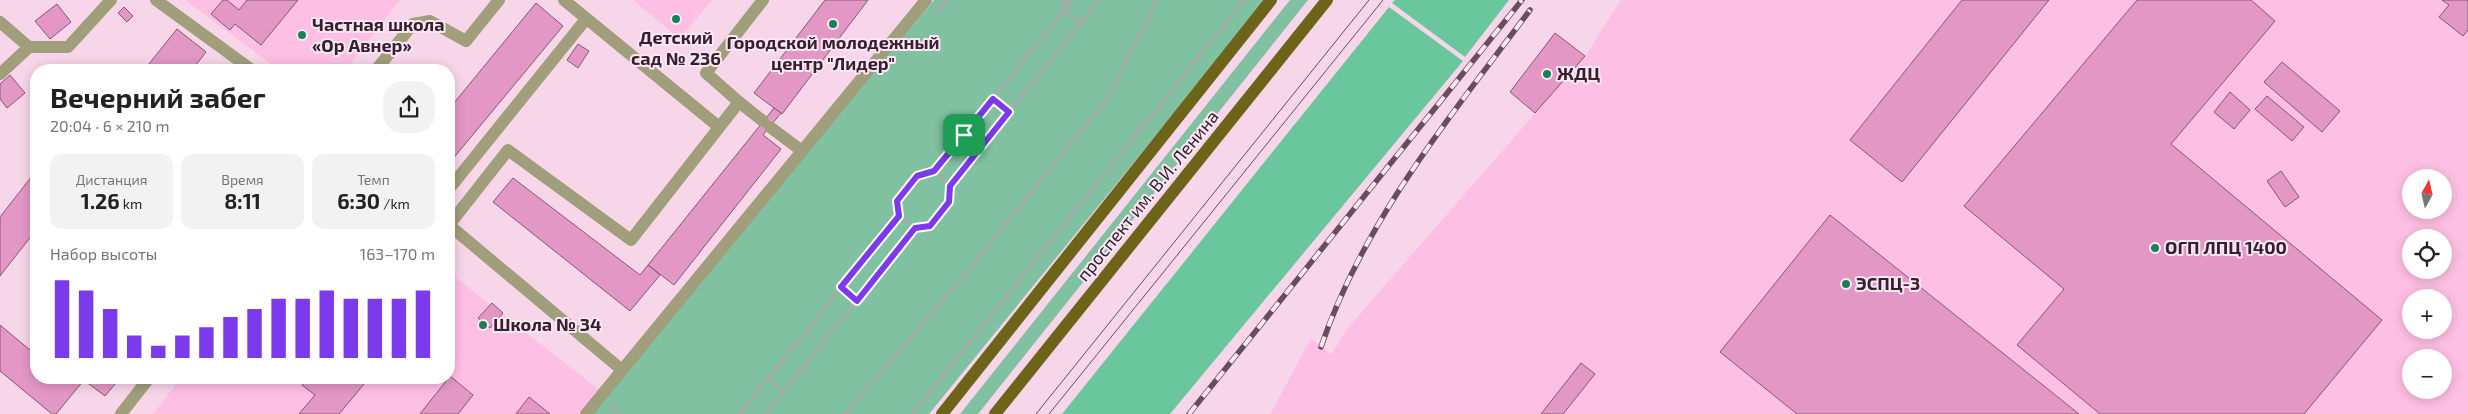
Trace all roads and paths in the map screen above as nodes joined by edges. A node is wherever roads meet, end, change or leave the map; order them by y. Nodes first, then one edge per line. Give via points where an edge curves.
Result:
1 (111, 0) edge
2 (156, 0) edge
3 (499, 0) edge
4 (564, 0) edge
5 (764, 0) edge
6 (926, 0) edge
7 (1065, 0) edge
8 (1072, 0) edge
9 (1100, 0) edge
10 (1157, 0) edge
11 (1244, 0) edge
12 (1271, 0) edge
13 (1327, 0) edge
14 (1064, 10) junction
15 (586, 18) junction
16 (0, 22) edge
17 (1080, 24) junction
18 (29, 47) junction
19 (244, 64) edge
20 (381, 64) edge
21 (0, 74) edge
22 (993, 99) junction
23 (739, 102) junction
24 (1009, 112) junction
25 (719, 128) junction
26 (802, 151) junction
27 (934, 171) junction
28 (455, 181) edge
29 (950, 186) junction
30 (899, 216) junction
31 (455, 217) edge
32 (915, 228) junction
33 (455, 230) edge
34 (841, 287) junction
35 (857, 301) junction
36 (622, 370) junction
37 (768, 379) junction
38 (144, 384) edge
39 (784, 392) junction
40 (612, 407) dead end
41 (121, 414) edge
42 (586, 414) edge
43 (621, 414) edge
44 (739, 414) edge
45 (766, 414) edge
46 (845, 414) edge
47 (912, 414) edge
48 (942, 414) edge
49 (995, 414) edge

1 - 18 street via 68,47
2 - 19 street
3 - 20 street via 466,42 430,22 413,24
4 - 15 street
5 - 23 street via 706,73
6 - 26 street
7 - 14 path
8 - 14 path
9 - 17 path
10 - 46 path via 1107,99 961,279
11 - 47 path
12 - 48 main road, проспект им. В.И. Ленина
13 - 49 main road, проспект им. В.И. Ленина
14 - 17 path
14 - 22 path
15 - 25 street
15 - 28 street
16 - 18 street
17 - 24 path
18 - 21 street
22 - 24 path
22 - 27 path
23 - 25 street
23 - 26 street
24 - 29 path
25 - 31 street via 631,240 508,150
26 - 36 street
27 - 29 path
27 - 30 path via 917,176 897,201
29 - 32 path via 949,202 930,226
30 - 32 path
30 - 34 path
32 - 35 path
33 - 36 street
34 - 35 path
34 - 37 path
35 - 39 path
36 - 42 street
37 - 39 path
37 - 44 path
38 - 41 street
39 - 45 path
40 - 43 path

